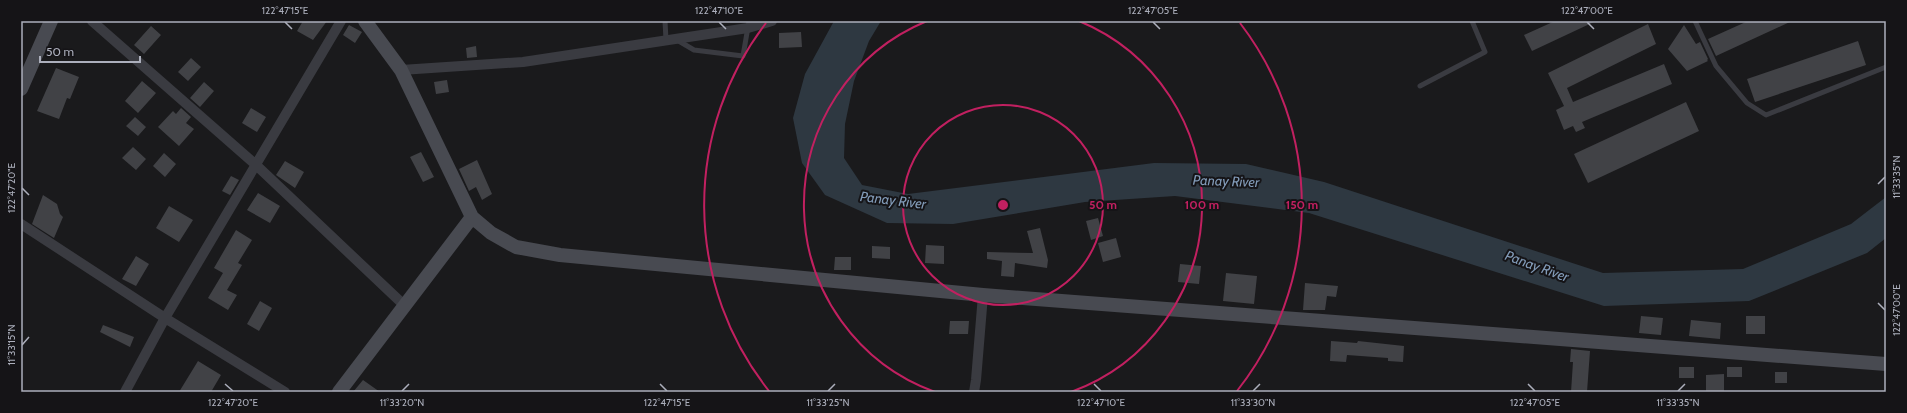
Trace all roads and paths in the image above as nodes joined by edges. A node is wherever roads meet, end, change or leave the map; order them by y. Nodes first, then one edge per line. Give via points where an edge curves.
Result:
1 (51, 21) edge
2 (92, 21) edge
3 (340, 21) edge
4 (365, 21) edge
5 (665, 21) edge
6 (772, 21) edge
7 (1472, 21) edge
8 (1695, 21) edge
9 (748, 24) edge
10 (670, 39) junction
11 (1886, 67) edge
12 (401, 70) junction
13 (1420, 86) dead end
14 (21, 89) edge
15 (256, 165) junction
16 (472, 217) junction
17 (21, 224) edge
18 (983, 295) junction
19 (404, 306) junction
20 (165, 318) junction
21 (1886, 364) edge
22 (125, 392) edge
23 (285, 392) edge
24 (339, 392) edge
25 (974, 392) edge

1 - 14 street
2 - 15 street
3 - 15 street
4 - 12 street
5 - 10 lane
6 - 9 street
7 - 13 lane via 1485,52
8 - 11 lane via 1716,66 1747,103 1766,114
9 - 10 street
9 - 10 lane via 743,56 694,50
10 - 12 street via 523,62
12 - 16 street
15 - 19 street
15 - 20 street
16 - 18 street via 491,233 516,247 560,255
16 - 19 street
17 - 20 street
18 - 21 street
18 - 25 street
19 - 24 street
20 - 22 street
20 - 23 street

